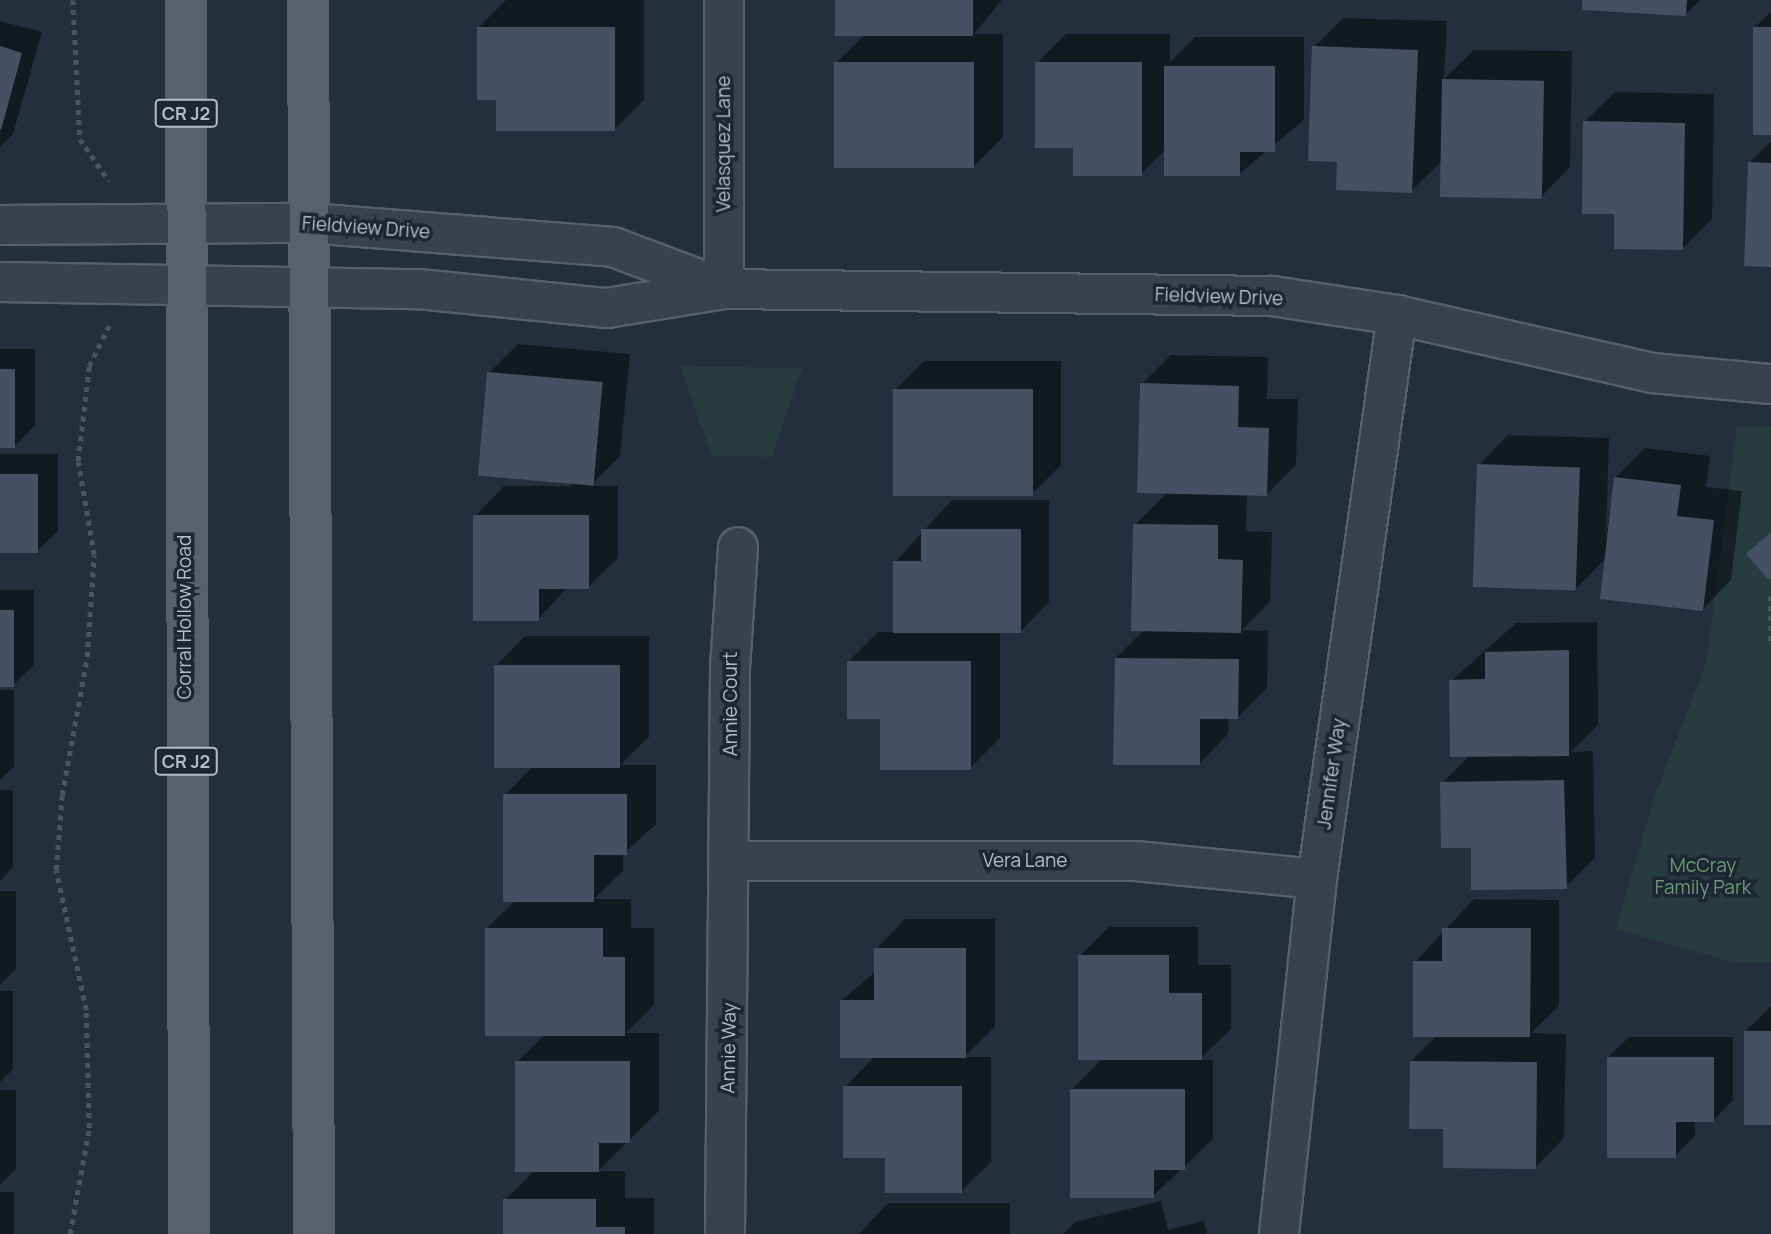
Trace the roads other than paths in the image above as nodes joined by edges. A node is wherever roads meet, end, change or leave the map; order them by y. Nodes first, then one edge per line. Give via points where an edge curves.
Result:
1 (186, 0) edge
2 (308, 0) edge
3 (724, 0) edge
4 (309, 223) junction
5 (0, 225) edge
6 (185, 225) junction
7 (0, 282) edge
8 (183, 288) junction
9 (308, 289) junction
10 (724, 289) junction
11 (1397, 315) junction
12 (1760, 383) edge
13 (738, 547) dead end
14 (732, 861) junction
15 (1317, 879) junction
16 (189, 1234) edge
17 (314, 1234) edge
18 (725, 1234) edge
19 (1279, 1234) edge

1 - 6 main road, Corral Hollow Road / CR J2
2 - 4 main road
3 - 10 street, Velasquez Lane
4 - 6 street, Fieldview Drive
4 - 9 main road
4 - 10 street, Fieldview Drive via 613,247
5 - 6 street, Fieldview Drive
6 - 8 main road, Corral Hollow Road / CR J2
7 - 8 street, Fieldview Drive
8 - 9 street, Fieldview Drive
8 - 16 main road, Corral Hollow Road / CR J2
9 - 10 street, Fieldview Drive via 419,289 607,308
9 - 17 main road
10 - 11 street, Fieldview Drive via 1272,296
11 - 12 street, Fieldview Drive via 1652,373
11 - 15 street, Jennifer Way
13 - 14 street, Annie Court via 730,668
14 - 15 street, Vera Lane via 1136,861
14 - 18 street, Annie Way
15 - 19 street, Jennifer Way

